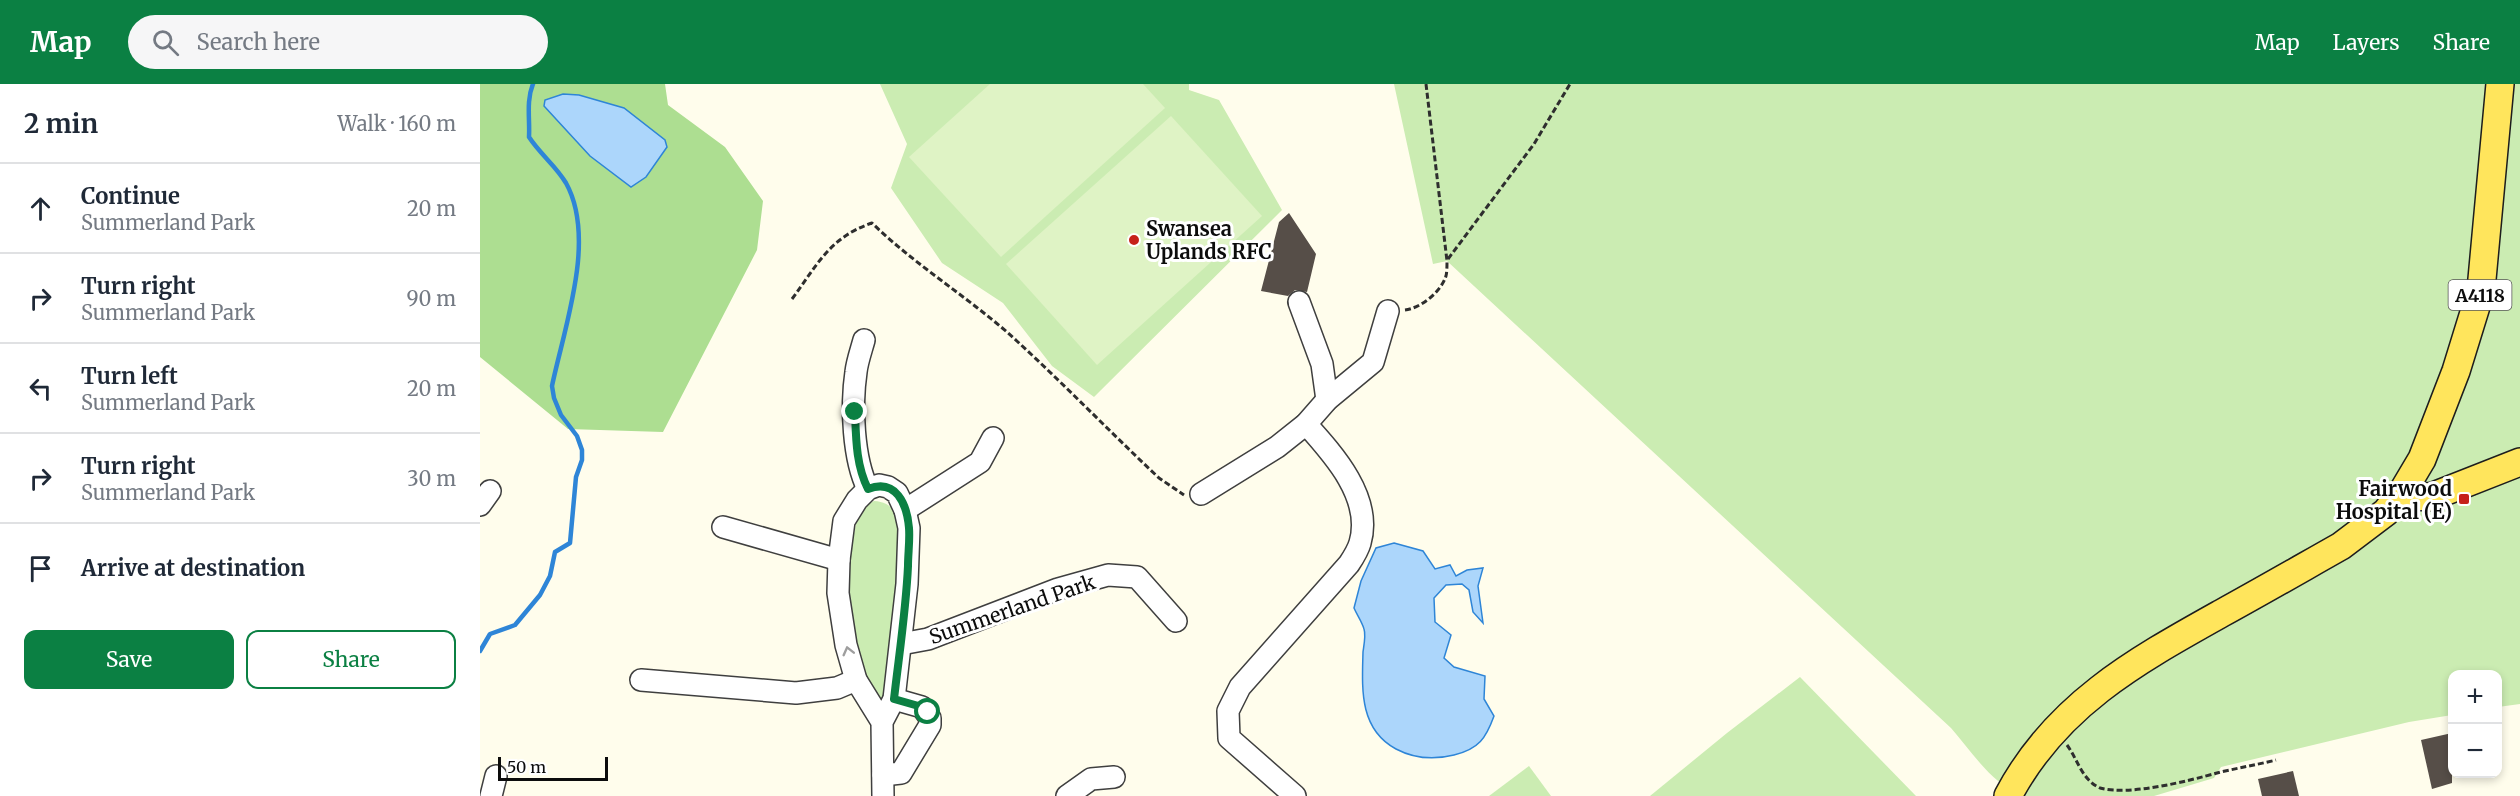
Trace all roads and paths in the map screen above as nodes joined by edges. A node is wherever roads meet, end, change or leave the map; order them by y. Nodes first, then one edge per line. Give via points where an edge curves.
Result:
1 (1426, 84) edge
2 (1570, 84) edge
3 (2500, 84) edge
4 (1447, 261) junction
5 (792, 299) dead end
6 (1299, 302) dead end
7 (1388, 311) joint
8 (864, 340) dead end
9 (1327, 400) junction
10 (1306, 424) junction
11 (993, 438) dead end
12 (2520, 462) edge
13 (868, 489) junction
14 (2403, 491) junction
15 (1201, 494) joint
16 (904, 510) junction
17 (723, 527) dead end
18 (839, 560) junction
19 (1176, 621) dead end
20 (901, 644) junction
21 (641, 680) dead end
22 (856, 681) junction
23 (894, 699) junction
24 (882, 722) junction
25 (2053, 730) junction
26 (2276, 760) dead end
27 (1114, 777) dead end
28 (883, 786) edge
29 (1067, 796) edge
30 (1295, 796) edge
31 (2008, 796) edge

1 - 4 path
2 - 4 path via 1534,144
3 - 14 main road, A4118 via 2481,290 2437,423
4 - 7 path via 1446,276 1430,298 1413,309
5 - 15 path via 831,245 852,229 873,223 899,249 1007,332 1159,478 1182,495
6 - 9 street via 1322,364
7 - 9 street via 1373,362
8 - 13 street via 856,372 855,412 858,461
9 - 10 street
10 - 15 street via 1277,447
10 - 30 street via 1333,454 1353,488 1362,519 1360,544 1349,564 1240,687 1228,711 1228,738
11 - 16 street via 980,462
12 - 14 main road via 2431,497 2412,496
13 - 16 street, Summerland Park via 879,484 888,487 897,493
13 - 18 street via 844,521
14 - 25 main road, A4118 via 2386,512 2341,546 2116,675
16 - 20 street, Summerland Park via 909,528
17 - 18 street
22 -> 18 street via 838,593
19 - 20 street, Summerland Park via 1137,577 1108,575 1058,589 928,639
20 - 23 street, Summerland Park
21 - 22 street via 796,693 837,688
22 - 24 street
23 - 24 street, Summerland Park
23 - 28 street, Summerland Park via 922,707 930,725 901,773
24 - 28 street, Summerland Park
25 - 26 path via 2073,753 2089,781 2113,792 2179,785
25 - 31 main road, A4118
27 - 29 street via 1091,779

